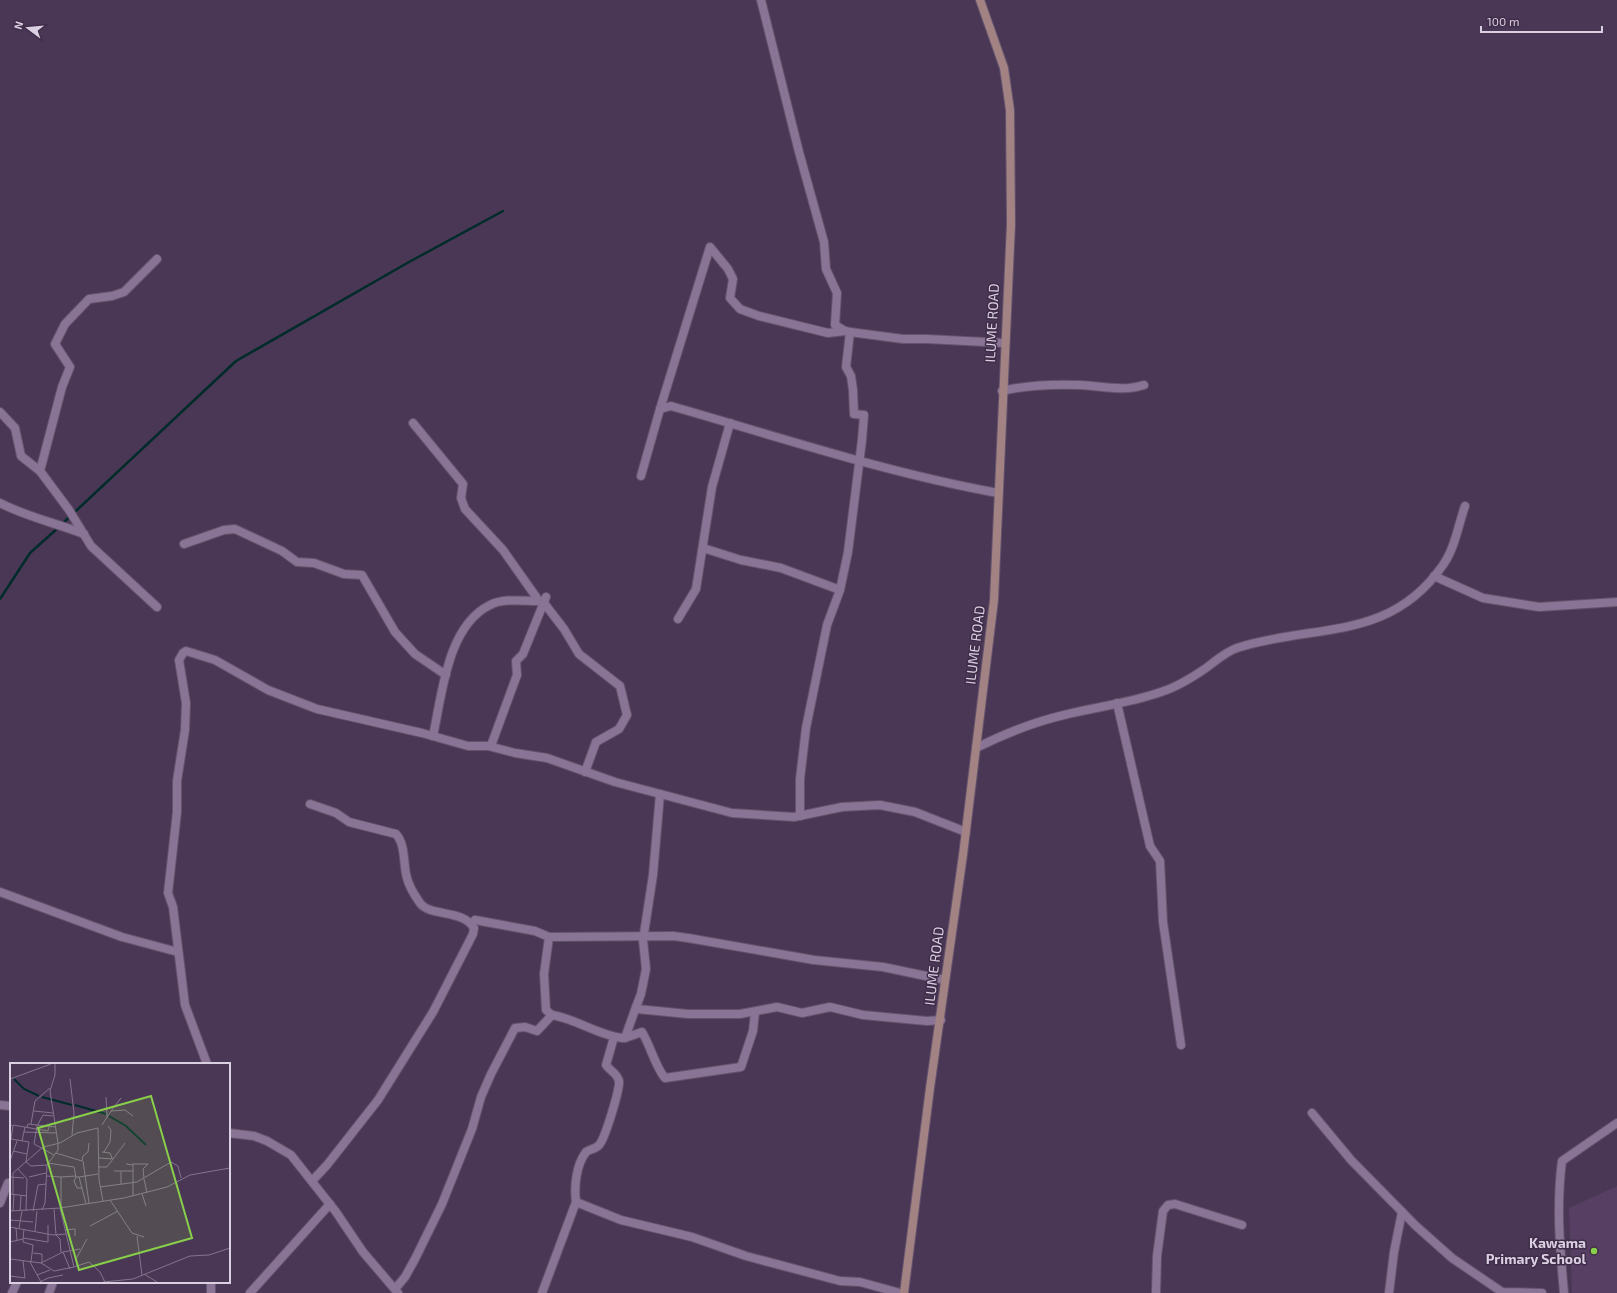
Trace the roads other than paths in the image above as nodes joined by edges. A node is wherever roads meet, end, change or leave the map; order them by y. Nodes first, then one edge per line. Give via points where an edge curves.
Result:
1 (761, 0) edge
2 (980, 0) edge
3 (157, 259) dead end
4 (847, 332) junction
5 (1004, 343) junction
6 (1144, 385) dead end
7 (1002, 391) junction
8 (660, 409) junction
9 (0, 412) edge
10 (413, 423) dead end
11 (730, 423) junction
12 (860, 461) junction
13 (40, 471) junction
14 (641, 476) dead end
15 (998, 493) junction
16 (0, 503) edge
17 (1465, 506) dead end
18 (84, 534) junction
19 (184, 544) dead end
20 (703, 548) junction
21 (1434, 576) junction
22 (840, 590) junction
23 (543, 600) junction
24 (1617, 602) edge
25 (157, 607) dead end
26 (678, 619) dead end
27 (446, 675) junction
28 (1117, 703) junction
29 (433, 736) junction
30 (492, 743) dead end
31 (976, 748) junction
32 (585, 772) junction
33 (660, 794) junction
34 (310, 804) dead end
35 (800, 816) junction
36 (966, 832) junction
37 (0, 892) edge
38 (475, 920) dead end
39 (643, 936) junction
40 (548, 937) junction
41 (178, 952) junction
42 (945, 980) junction
43 (636, 1007) junction
44 (755, 1012) junction
45 (552, 1015) junction
46 (941, 1020) junction
47 (614, 1037) junction
48 (625, 1038) junction
49 (1181, 1045) dead end
50 (207, 1063) edge
51 (0, 1105) edge
52 (10, 1106) edge
53 (1312, 1113) dead end
54 (1617, 1123) edge
55 (230, 1133) edge
56 (312, 1181) junction
57 (10, 1184) edge
58 (576, 1202) junction
59 (0, 1203) edge
60 (330, 1204) junction
61 (1402, 1212) junction
62 (1242, 1226) dead end
63 (17, 1283) edge
64 (53, 1283) edge
65 (396, 1291) edge
66 (12, 1293) edge
67 (49, 1293) edge
68 (250, 1293) edge
69 (542, 1293) edge
70 (900, 1293) edge
71 (904, 1293) edge
72 (1156, 1293) edge
73 (1389, 1293) edge
74 (1542, 1293) edge
75 (1564, 1293) edge

1 - 4 street via 824,242 826,269 836,293 835,325
2 - 5 street, ILUME ROAD via 1004,68 1010,110 1011,224
3 - 13 street via 124,292 89,300 65,324 55,344 70,367 62,387
4 - 5 street via 904,339
4 - 8 street via 828,332 740,309 730,298 733,279 710,247
4 - 12 street via 846,368 853,390 854,414 864,415
5 - 7 street, ILUME ROAD
6 - 7 street via 1119,389 1055,385
7 - 15 street, ILUME ROAD
8 - 11 street via 671,406
8 - 14 street
9 - 13 street via 15,428 21,456
10 - 23 street via 463,484 461,498 465,509 503,550
11 - 12 street
11 - 20 street via 712,487
12 - 15 street via 948,484
12 - 22 street via 848,552
13 - 18 street
15 - 31 street, ILUME ROAD via 994,600
16 - 18 street via 23,514
17 - 21 street via 1452,548
18 - 25 street via 91,546
19 - 27 street via 224,530 235,529 282,551 297,562 314,563 344,574 362,575 395,632 415,654
20 - 22 street via 741,560 781,568
20 - 26 street via 696,589
21 - 24 street via 1483,598 1539,607
21 - 28 street via 1403,607 1380,617 1358,625 1236,648 1162,692
22 - 35 street via 827,625 806,728 800,779
23 - 27 street via 498,602 489,605 458,638 450,656
23 - 30 street via 523,654 516,661 516,675
23 - 32 street via 579,654 620,686 625,705 627,715 623,724 596,742
27 - 29 street
28 - 31 street via 1063,715 994,739
28 - 49 street via 1150,846 1160,862 1163,922
29 - 32 street via 468,746 488,746 515,754 547,758
29 - 41 street via 317,709 268,690 215,660 186,651 183,653 179,660 186,703 185,730 177,781 177,812 168,893 173,907
31 - 36 street, ILUME ROAD
32 - 33 street
33 - 35 street via 732,813
33 - 39 street via 653,875
34 - 56 street via 336,813 348,822 396,834 400,838 407,879 421,904 471,922 474,928 433,1012 378,1100
35 - 36 street via 842,807 880,805 915,812
36 - 42 street, ILUME ROAD
37 - 41 street via 122,937
38 - 40 street via 535,931
39 - 40 street
39 - 42 street via 688,938 814,960 883,967
39 - 43 street via 646,969
40 - 45 street via 544,974 546,1010
41 - 50 street via 185,1005
42 - 46 street, ILUME ROAD
43 - 44 street via 639,1010 688,1014
43 - 48 street
44 - 46 street via 777,1007 802,1013 830,1007 863,1015
44 - 48 street via 753,1031 741,1067 665,1078 642,1032
45 - 47 street
45 - 65 street via 537,1031 519,1027 512,1033 481,1097 472,1129 442,1204
46 - 71 street, ILUME ROAD
47 - 48 street
47 - 58 street via 606,1065 617,1075 618,1094 604,1137 599,1145 588,1151 583,1158 575,1190
51 - 52 street
53 - 61 street via 1351,1160
54 - 75 street via 1562,1162 1558,1232
55 - 56 street via 254,1136 281,1148 295,1158
56 - 60 street
57 - 59 street via 8,1183
58 - 69 street
58 - 70 street via 621,1220 692,1238 746,1256 840,1281 860,1282
60 - 65 street via 363,1252
60 - 68 street
61 - 73 street
61 - 74 street via 1452,1258 1495,1289 1502,1292
62 - 72 street via 1174,1204 1168,1205 1164,1211 1157,1256
63 - 66 street
64 - 67 street

